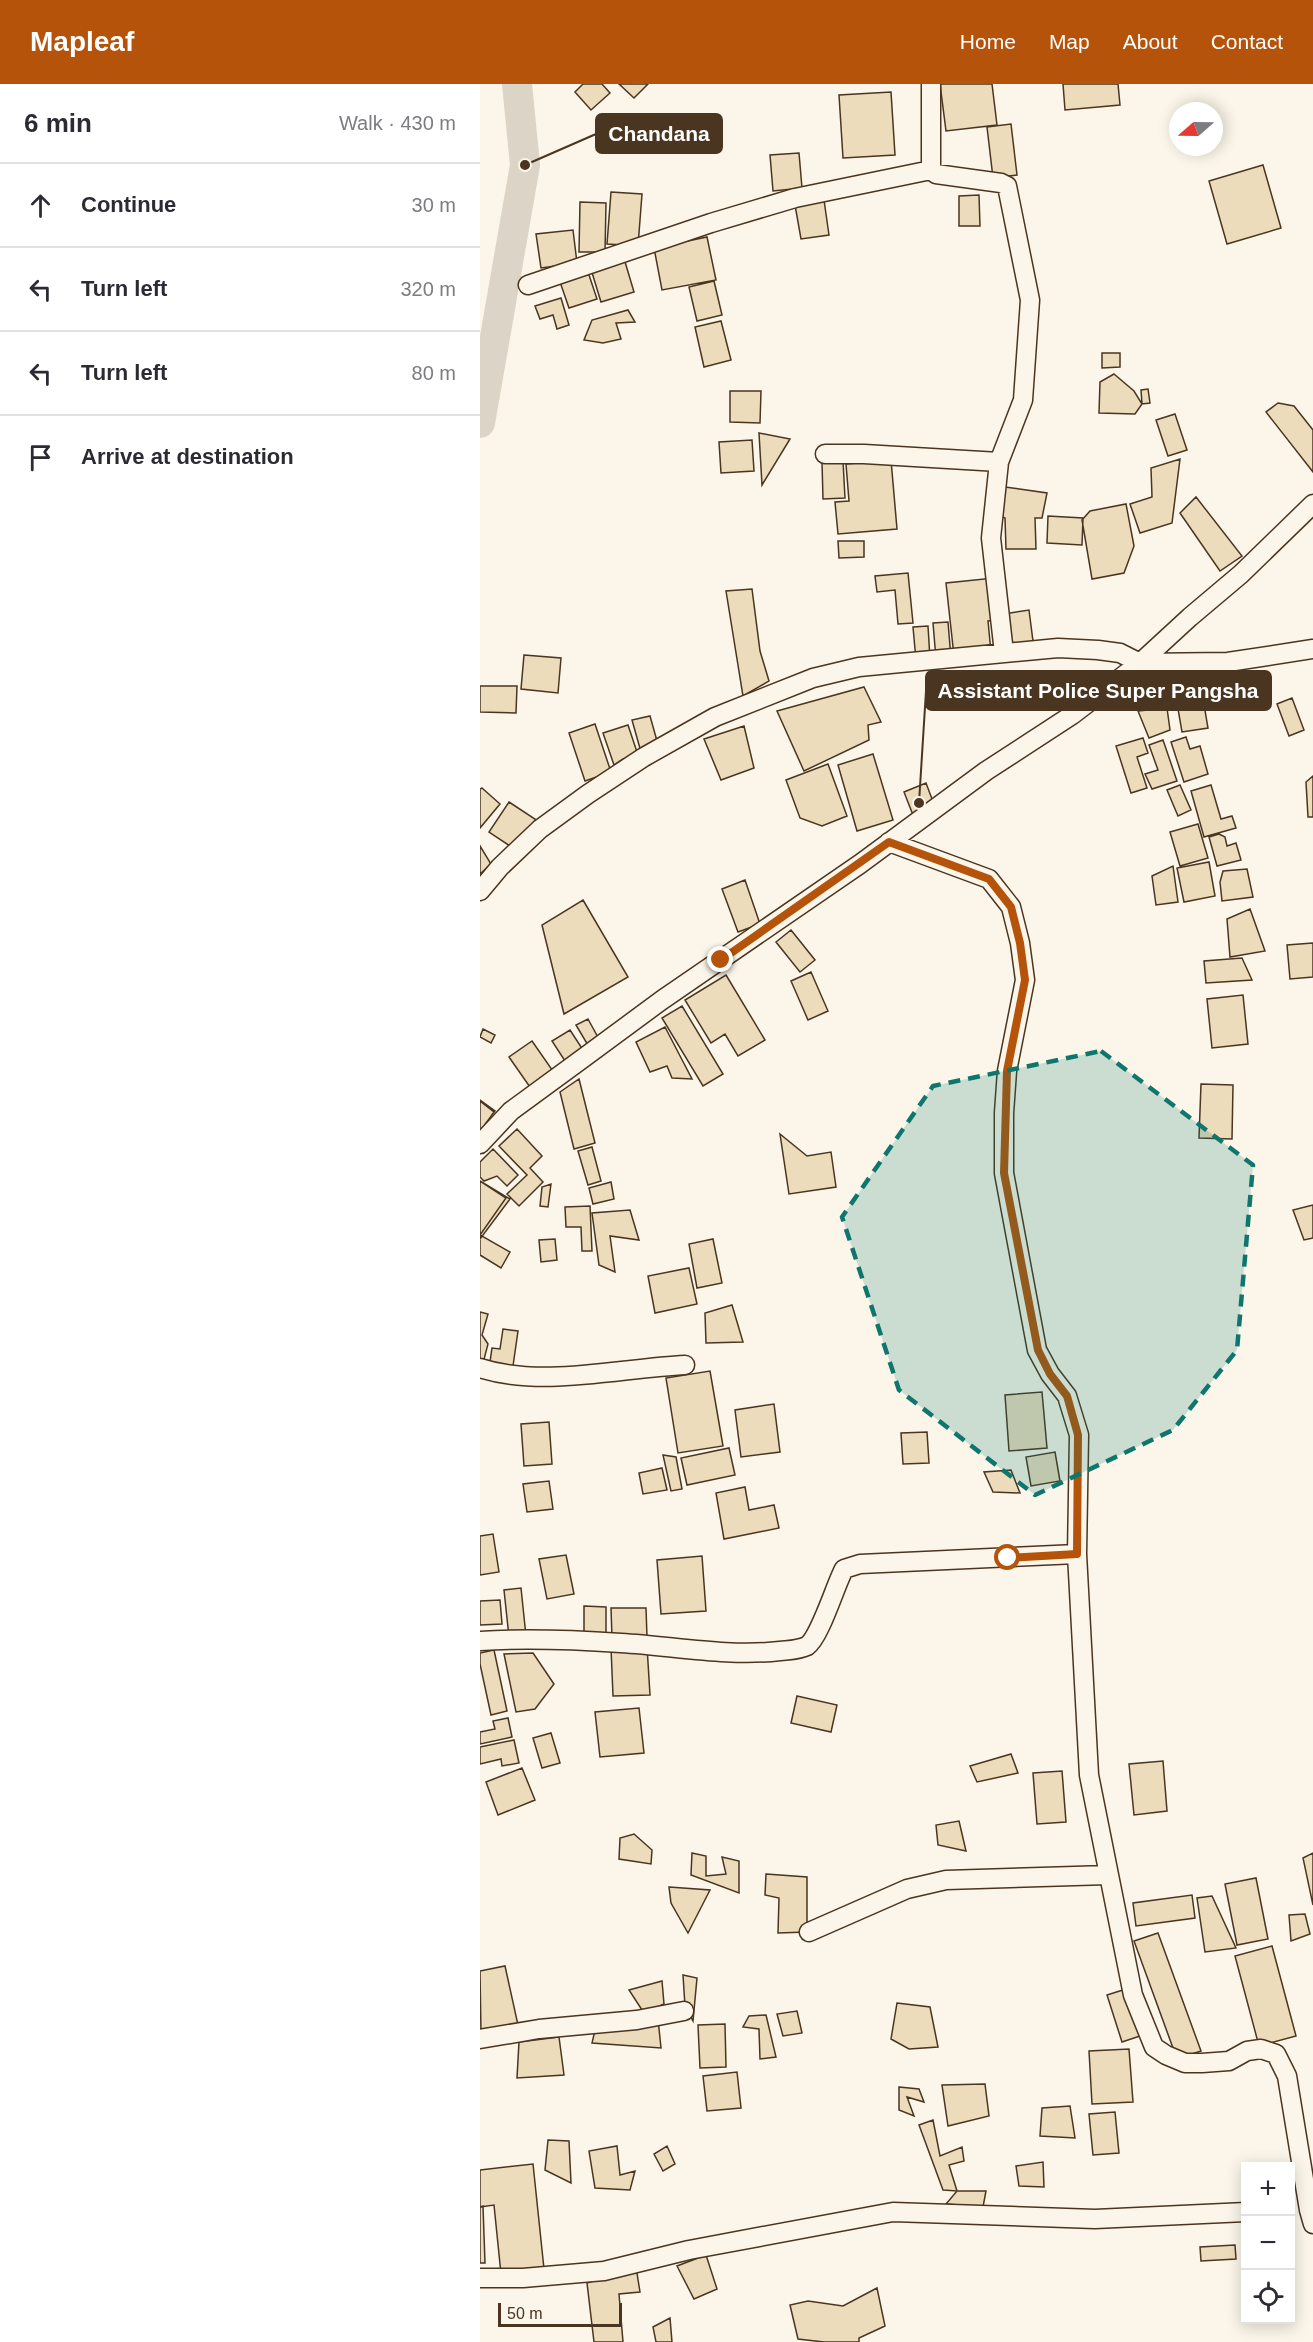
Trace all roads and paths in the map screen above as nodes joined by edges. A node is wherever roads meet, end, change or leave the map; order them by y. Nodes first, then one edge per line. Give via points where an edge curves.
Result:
1 (931, 84) edge
2 (932, 170) junction
3 (528, 285) dead end
4 (825, 454) dead end
5 (999, 462) junction
6 (1313, 504) edge
7 (1313, 649) edge
8 (1004, 654) junction
9 (1140, 663) junction
10 (889, 842) junction
11 (480, 891) edge
12 (480, 1144) edge
13 (685, 1365) dead end
14 (480, 1368) edge
15 (1077, 1554) junction
16 (480, 1641) edge
17 (1108, 1875) junction
18 (809, 1932) dead end
19 (684, 2011) dead end
20 (480, 2039) edge
21 (1241, 2212) edge
22 (1306, 2213) edge
23 (480, 2278) edge

1 - 2 street
2 - 3 street via 795,198
2 - 5 street via 936,174 1001,183 1009,193 1030,300 1023,400
4 - 5 street
5 - 8 street via 991,538
6 - 9 street
7 - 9 street via 1228,662
8 - 9 street via 1058,648 1098,650 1120,653
8 - 11 street via 859,667 813,678 740,705 667,743 588,794 540,829
9 - 10 street
10 - 12 street via 511,1111
10 - 15 street via 989,879 1011,907 1025,980 1007,1071 1004,1173 1038,1350 1067,1396 1078,1435
13 - 14 street via 569,1376 520,1375
15 - 16 street via 860,1564 844,1569 815,1639 796,1649 719,1653 621,1642
15 - 17 street via 1089,1775
17 - 18 street via 946,1880 907,1889
17 - 22 street via 1133,1995 1154,2047 1185,2063 1229,2061 1246,2051 1261,2049 1276,2054 1287,2076
19 - 20 street
21 - 23 street via 1095,2219 893,2212 689,2250 604,2271

